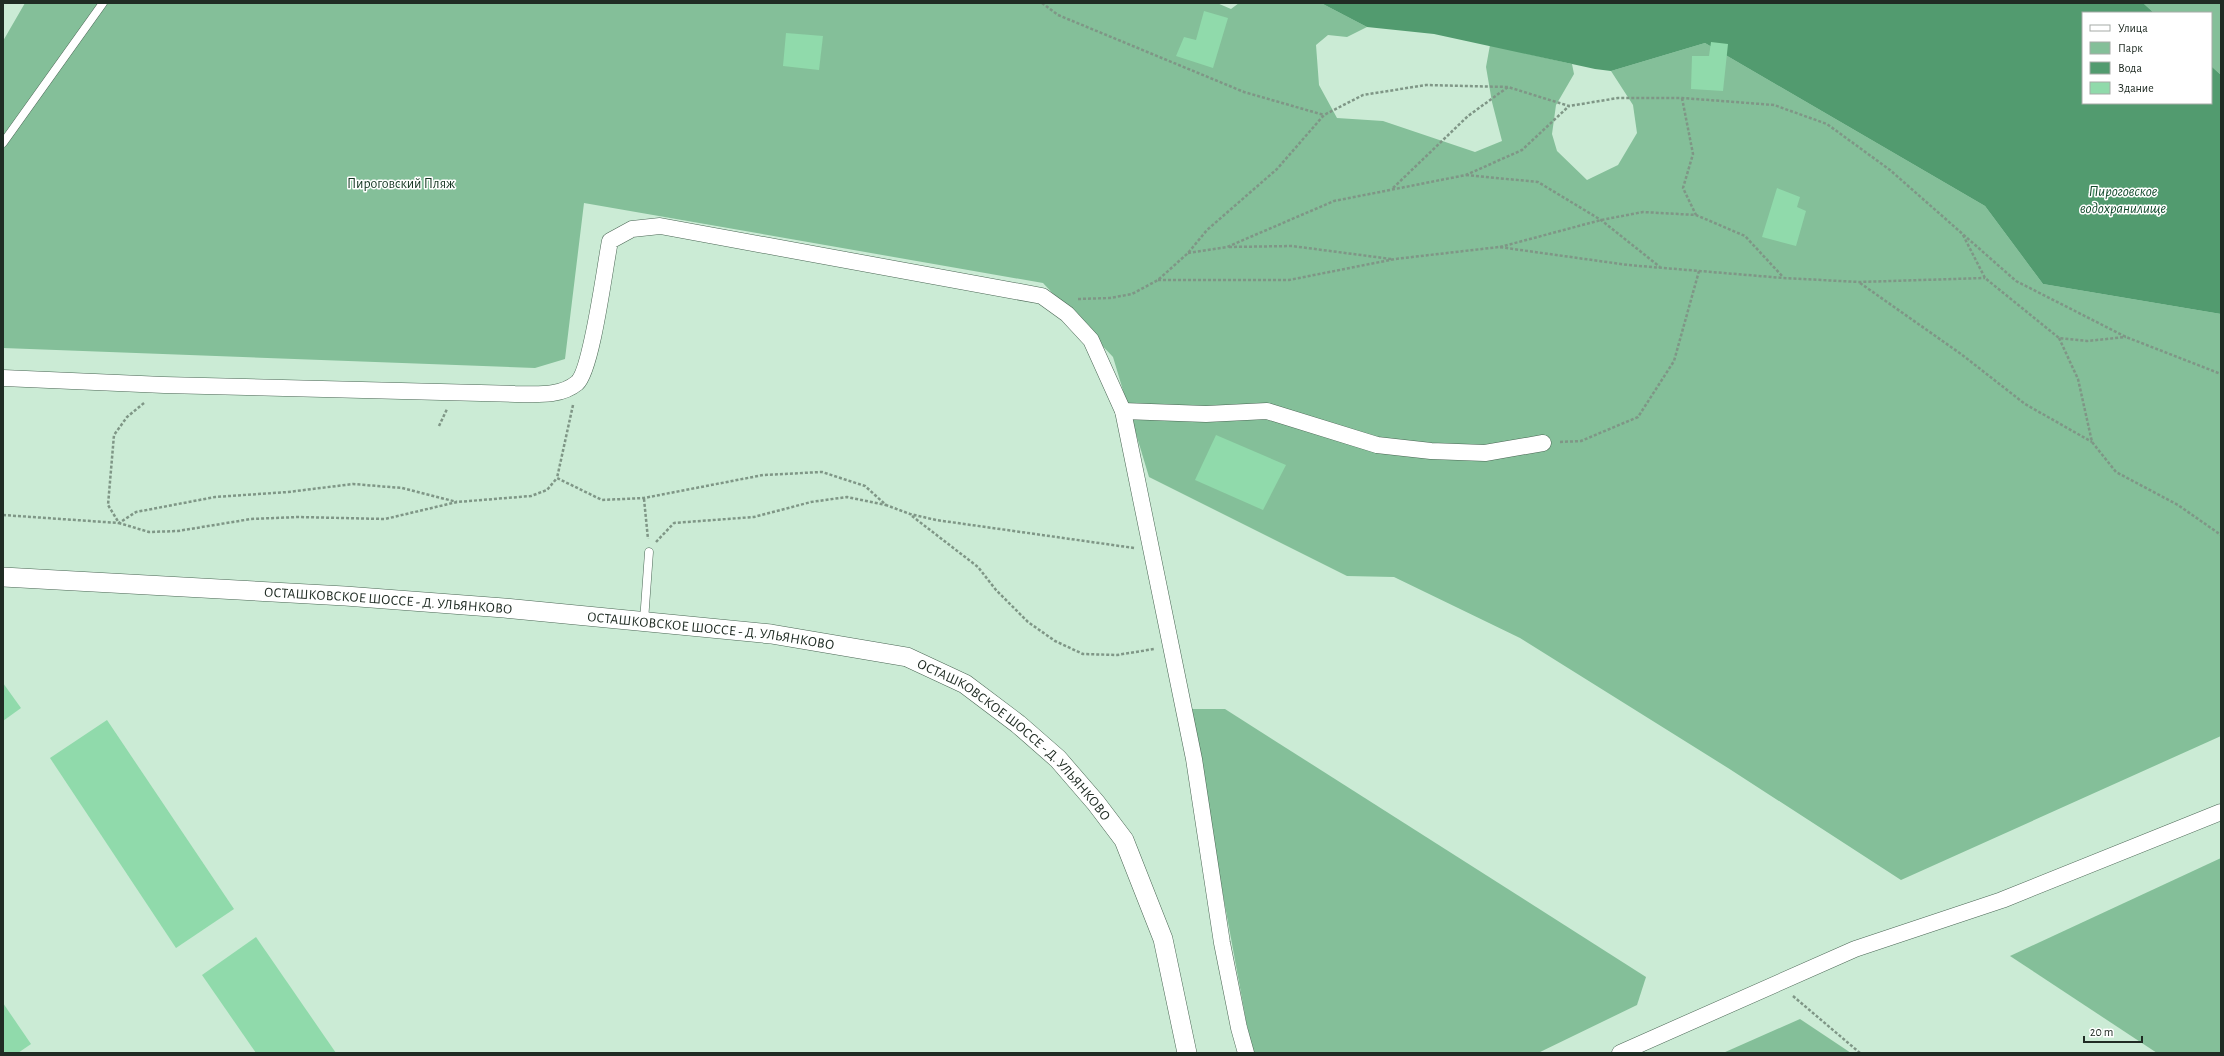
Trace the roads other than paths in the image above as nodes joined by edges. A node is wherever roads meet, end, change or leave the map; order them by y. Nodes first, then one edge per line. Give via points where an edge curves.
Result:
1 (103, 3) edge
2 (3, 142) edge
3 (3, 378) edge
4 (1123, 411) junction
5 (1543, 443) road end
6 (649, 552) road end
7 (3, 577) edge
8 (644, 621) junction
9 (2221, 812) edge
10 (1187, 1053) edge
11 (1246, 1053) edge
12 (1620, 1053) edge

1 - 2 lane
3 - 4 street via 164,385 559,393 578,383 588,360 610,241 632,229 660,226 1042,296 1066,314 1091,340
4 - 5 street via 1206,414 1267,411 1377,444 1431,451 1486,453
4 - 11 street via 1194,759 1222,943
6 - 8 lane
7 - 8 street, ОСТАШКОВСКОЕ ШОССЕ - Д. УЛЬЯНКОВО via 345,596
8 - 10 street, ОСТАШКОВСКОЕ ШОССЕ - Д. УЛЬЯНКОВО via 771,634 907,657 965,684 1018,724 1058,759 1124,840 1163,939
9 - 12 street via 2002,900 1854,949

